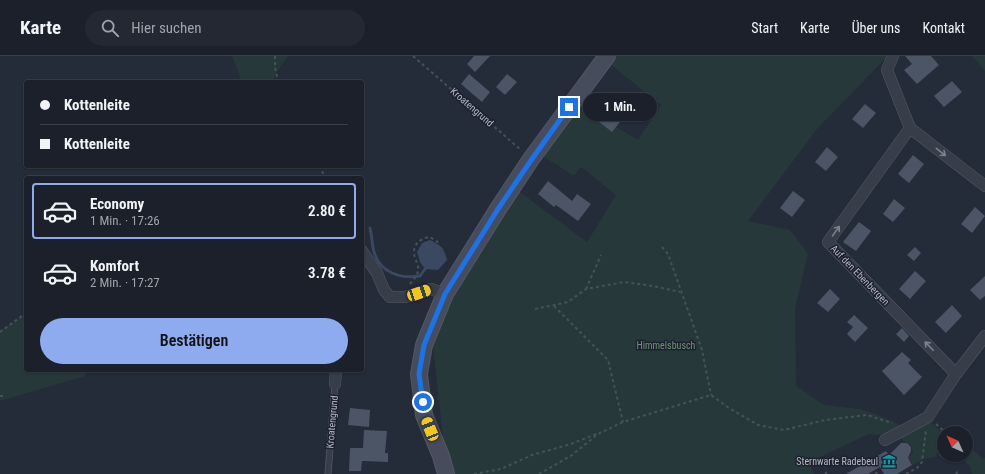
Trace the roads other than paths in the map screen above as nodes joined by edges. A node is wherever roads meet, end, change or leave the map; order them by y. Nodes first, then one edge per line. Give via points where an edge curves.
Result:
1 (607, 56) edge
2 (893, 56) edge
3 (910, 128) junction
4 (985, 186) edge
5 (364, 254) edge
6 (445, 294) junction
7 (985, 336) edge
8 (336, 372) edge
9 (956, 374) junction
10 (335, 384) joint
11 (885, 440) dead end
12 (328, 474) edge
13 (446, 474) edge

1 - 6 street via 532,159
2 - 3 street via 887,70
3 -> 4 street
9 -> 3 street, Auf den Ebenbergen via 828,242
5 - 6 street via 390,297 431,289
6 - 13 street via 424,345 419,374 424,415
7 - 9 street
8 - 10 street, Kroatengrund
9 - 11 street via 928,417
10 - 12 lane, Kroatengrund

